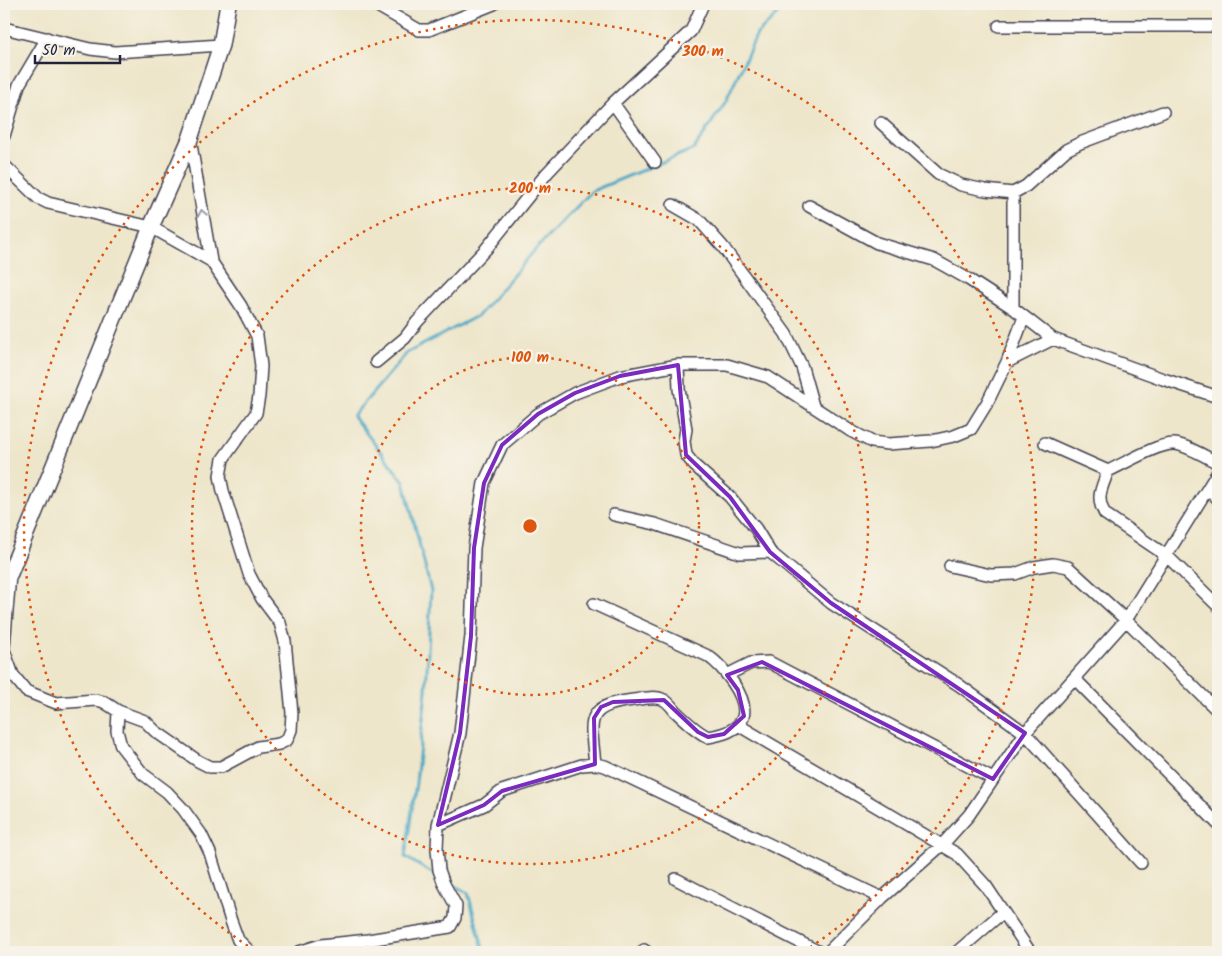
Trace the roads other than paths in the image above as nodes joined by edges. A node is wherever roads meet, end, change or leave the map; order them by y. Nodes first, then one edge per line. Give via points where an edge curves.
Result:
1 (228, 4) edge
2 (374, 4) edge
3 (494, 4) edge
4 (703, 4) edge
5 (999, 26) dead end
6 (1218, 26) edge
7 (4, 28) edge
8 (47, 38) junction
9 (220, 45) junction
10 (613, 103) junction
11 (1163, 112) dead end
12 (881, 123) dead end
13 (4, 136) edge
14 (190, 139) junction
15 (655, 162) dead end
16 (4, 164) edge
17 (1013, 193) junction
18 (673, 205) dead end
19 (809, 206) dead end
20 (151, 226) junction
21 (211, 261) junction
22 (1013, 308) junction
23 (1024, 317) junction
24 (1053, 339) junction
25 (376, 362) dead end
26 (1007, 362) junction
27 (678, 365) junction
28 (1218, 397) edge
29 (813, 406) junction
30 (1045, 443) dead end
31 (1218, 463) edge
32 (1108, 471) junction
33 (1218, 472) edge
34 (1209, 489) junction
35 (1218, 499) edge
36 (614, 515) dead end
37 (770, 552) junction
38 (1167, 556) junction
39 (950, 566) dead end
40 (7, 578) edge
41 (594, 604) dead end
42 (1218, 606) edge
43 (1126, 620) junction
44 (4, 648) edge
45 (727, 675) junction
46 (1075, 679) junction
47 (1218, 710) edge
48 (118, 711) junction
49 (738, 725) junction
50 (1025, 733) junction
51 (595, 764) junction
52 (992, 779) junction
53 (1218, 824) edge
54 (438, 825) junction
55 (943, 844) junction
56 (1141, 863) dead end
57 (676, 879) dead end
58 (882, 898) junction
59 (1003, 912) junction
60 (250, 952) edge
61 (299, 952) edge
62 (819, 952) edge
63 (828, 952) edge
64 (957, 952) edge
65 (1030, 952) edge

1 - 9 street
2 - 3 street via 419,30 429,30
4 - 10 street via 691,31
5 - 6 street
7 - 8 street
8 - 9 street via 116,52
8 - 13 street via 19,85
9 - 14 street
10 - 15 street
10 - 25 street via 547,172 486,248 405,338
11 - 17 street via 1066,150 1026,186
12 - 17 street via 938,174 961,185
14 - 20 street
21 -> 14 street
16 - 20 street via 38,198 48,203
17 - 22 street
18 - 29 street via 699,220 723,247 786,334 802,367
19 - 22 street via 877,242 934,260
20 - 21 street
20 - 40 street
21 - 48 street via 257,336 261,366 256,413 223,459 220,476 249,574 256,590 280,623 285,641 291,730 287,740 279,744 258,747 222,767 210,767 145,721
22 - 23 street
23 - 24 street
23 - 26 street
24 - 26 street
24 - 28 street
26 - 29 street via 971,428 954,436 931,441 872,442
27 - 29 street via 727,365 768,377
27 - 37 street via 686,455 730,497
27 - 54 street via 620,376 575,393 538,414 502,445 484,483 474,548 471,636 460,733
30 - 32 street
31 - 32 street via 1175,444
32 - 38 street via 1099,498 1105,514
33 - 34 street
34 - 35 street
34 - 38 street
36 - 37 street via 655,524 740,553
37 - 50 street via 831,603 959,685
38 - 42 street
38 - 43 street
39 - 43 street via 991,575 1015,574 1034,566 1053,564 1068,568
40 - 44 street
41 - 45 street via 708,656
43 - 46 street
43 - 47 street
44 - 48 street via 13,675 26,691 56,703 96,700
45 - 49 street via 738,690 742,704 744,716
45 - 52 street via 751,663 769,662
46 - 50 street
46 - 53 street
48 - 60 street via 117,731 121,746 143,774 184,809 201,834 238,940
49 - 51 street via 724,734 708,738 664,700 655,697 613,702 600,707 594,718 591,730
49 - 55 street
50 - 52 street
50 - 56 street
51 - 54 street via 582,765 502,791 484,805
51 - 58 street via 606,766
52 - 55 street via 969,815
54 - 61 street via 439,870 456,906 450,927 321,945
55 - 58 street
55 - 59 street via 958,854 986,886
57 - 62 street
58 - 63 street
59 - 64 street
59 - 65 street

